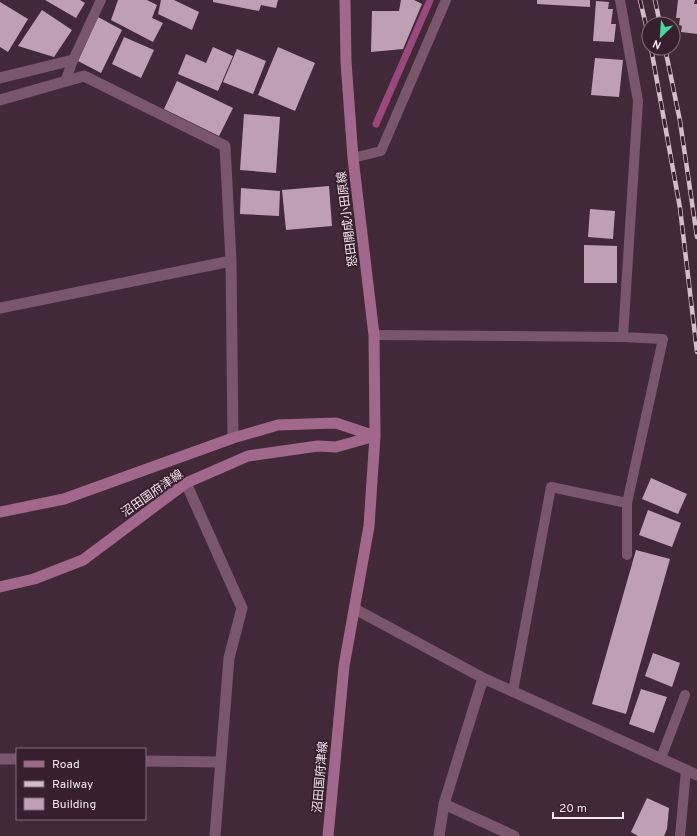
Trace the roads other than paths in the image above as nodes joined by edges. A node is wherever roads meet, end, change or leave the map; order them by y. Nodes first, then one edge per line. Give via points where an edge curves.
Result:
1 (101, 0) edge
2 (345, 0) edge
3 (446, 0) edge
4 (620, 0) edge
5 (73, 60) junction
6 (0, 78) edge
7 (65, 82) junction
8 (0, 100) edge
9 (353, 158) junction
10 (231, 261) junction
11 (0, 308) edge
12 (374, 335) junction
13 (623, 337) junction
14 (375, 436) junction
15 (233, 438) junction
16 (186, 483) junction
17 (627, 503) junction
18 (0, 512) edge
19 (627, 555) dead end
20 (0, 586) edge
21 (355, 609) junction
22 (483, 678) junction
23 (513, 691) junction
24 (685, 695) dead end
25 (661, 758) junction
26 (0, 759) edge
27 (16, 759) edge
28 (146, 761) edge
29 (220, 762) junction
30 (686, 770) junction
31 (697, 775) edge
32 (444, 804) junction
33 (215, 836) edge
34 (328, 836) edge
35 (439, 836) edge
36 (514, 836) edge
37 (680, 836) edge

1 - 5 lane
2 - 9 main road, 怒田開成小田原線 via 346,62
3 - 9 lane via 381,151
4 - 13 lane via 638,101
5 - 6 street
5 - 7 lane
7 - 8 street
7 - 10 street via 84,76 225,146
9 - 12 main road, 怒田開成小田原線
10 - 11 street
10 - 15 street
12 - 13 lane
12 - 14 main road, 怒田開成小田原線
13 - 17 lane via 663,339
14 - 15 main road, 沼田国府津線 via 336,423 278,425
14 - 16 main road, 沼田国府津線 via 336,447 318,446 248,456
14 - 21 main road, 沼田国府津線 via 369,526
15 - 18 main road, 沼田国府津線 via 64,499
16 - 20 main road, 沼田国府津線 via 83,560 34,579
16 - 29 street via 242,608 229,658
17 - 19 lane
17 - 23 lane via 551,487
21 - 22 street
21 - 34 main road, 沼田国府津線 via 344,666
22 - 23 street
22 - 32 street
23 - 25 street
24 - 25 lane
25 - 30 street
26 - 27 street
28 - 29 street
29 - 33 street
30 - 31 street
30 - 37 lane
32 - 35 street
32 - 36 street

